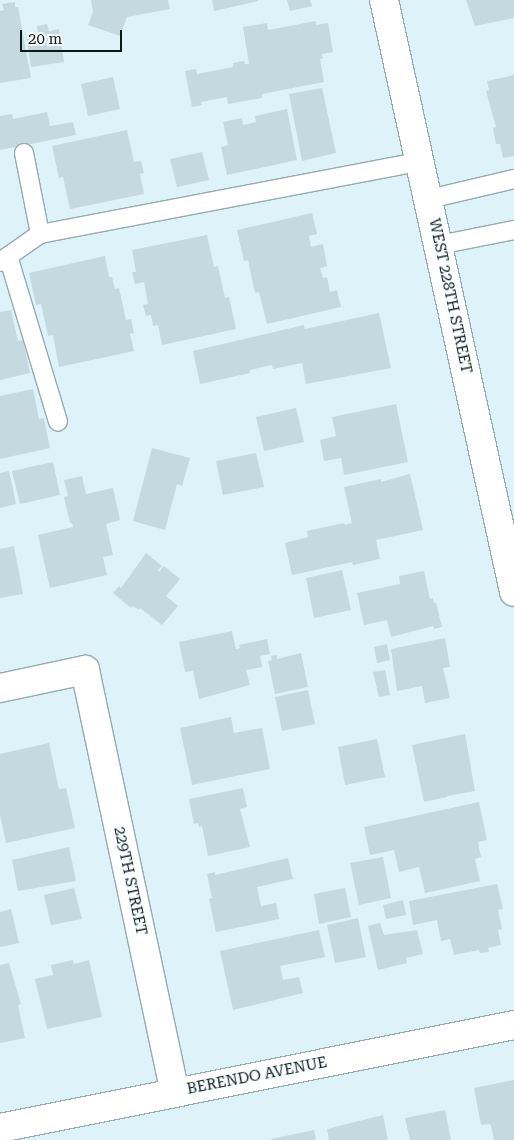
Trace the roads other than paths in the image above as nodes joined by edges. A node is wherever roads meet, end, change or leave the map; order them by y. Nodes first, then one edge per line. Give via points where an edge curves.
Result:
1 (384, 0) edge
2 (24, 153) dead end
3 (421, 161) junction
4 (514, 179) edge
5 (429, 199) junction
6 (514, 230) edge
7 (40, 234) junction
8 (439, 245) junction
9 (4, 259) edge
10 (58, 422) dead end
11 (514, 592) edge
12 (0, 688) edge
13 (514, 1025) edge
14 (175, 1093) junction
15 (0, 1128) edge

1 - 3 street, WEST 228TH STREET
2 - 7 lane
3 - 5 street, WEST 228TH STREET
3 - 7 lane
4 - 5 lane
5 - 8 street, WEST 228TH STREET
6 - 8 lane
7 - 9 lane
8 - 11 street, WEST 228TH STREET
9 - 10 lane
12 - 14 street, 229TH STREET via 85,670
13 - 14 street, BERENDO AVENUE
14 - 15 street, BERENDO AVENUE

